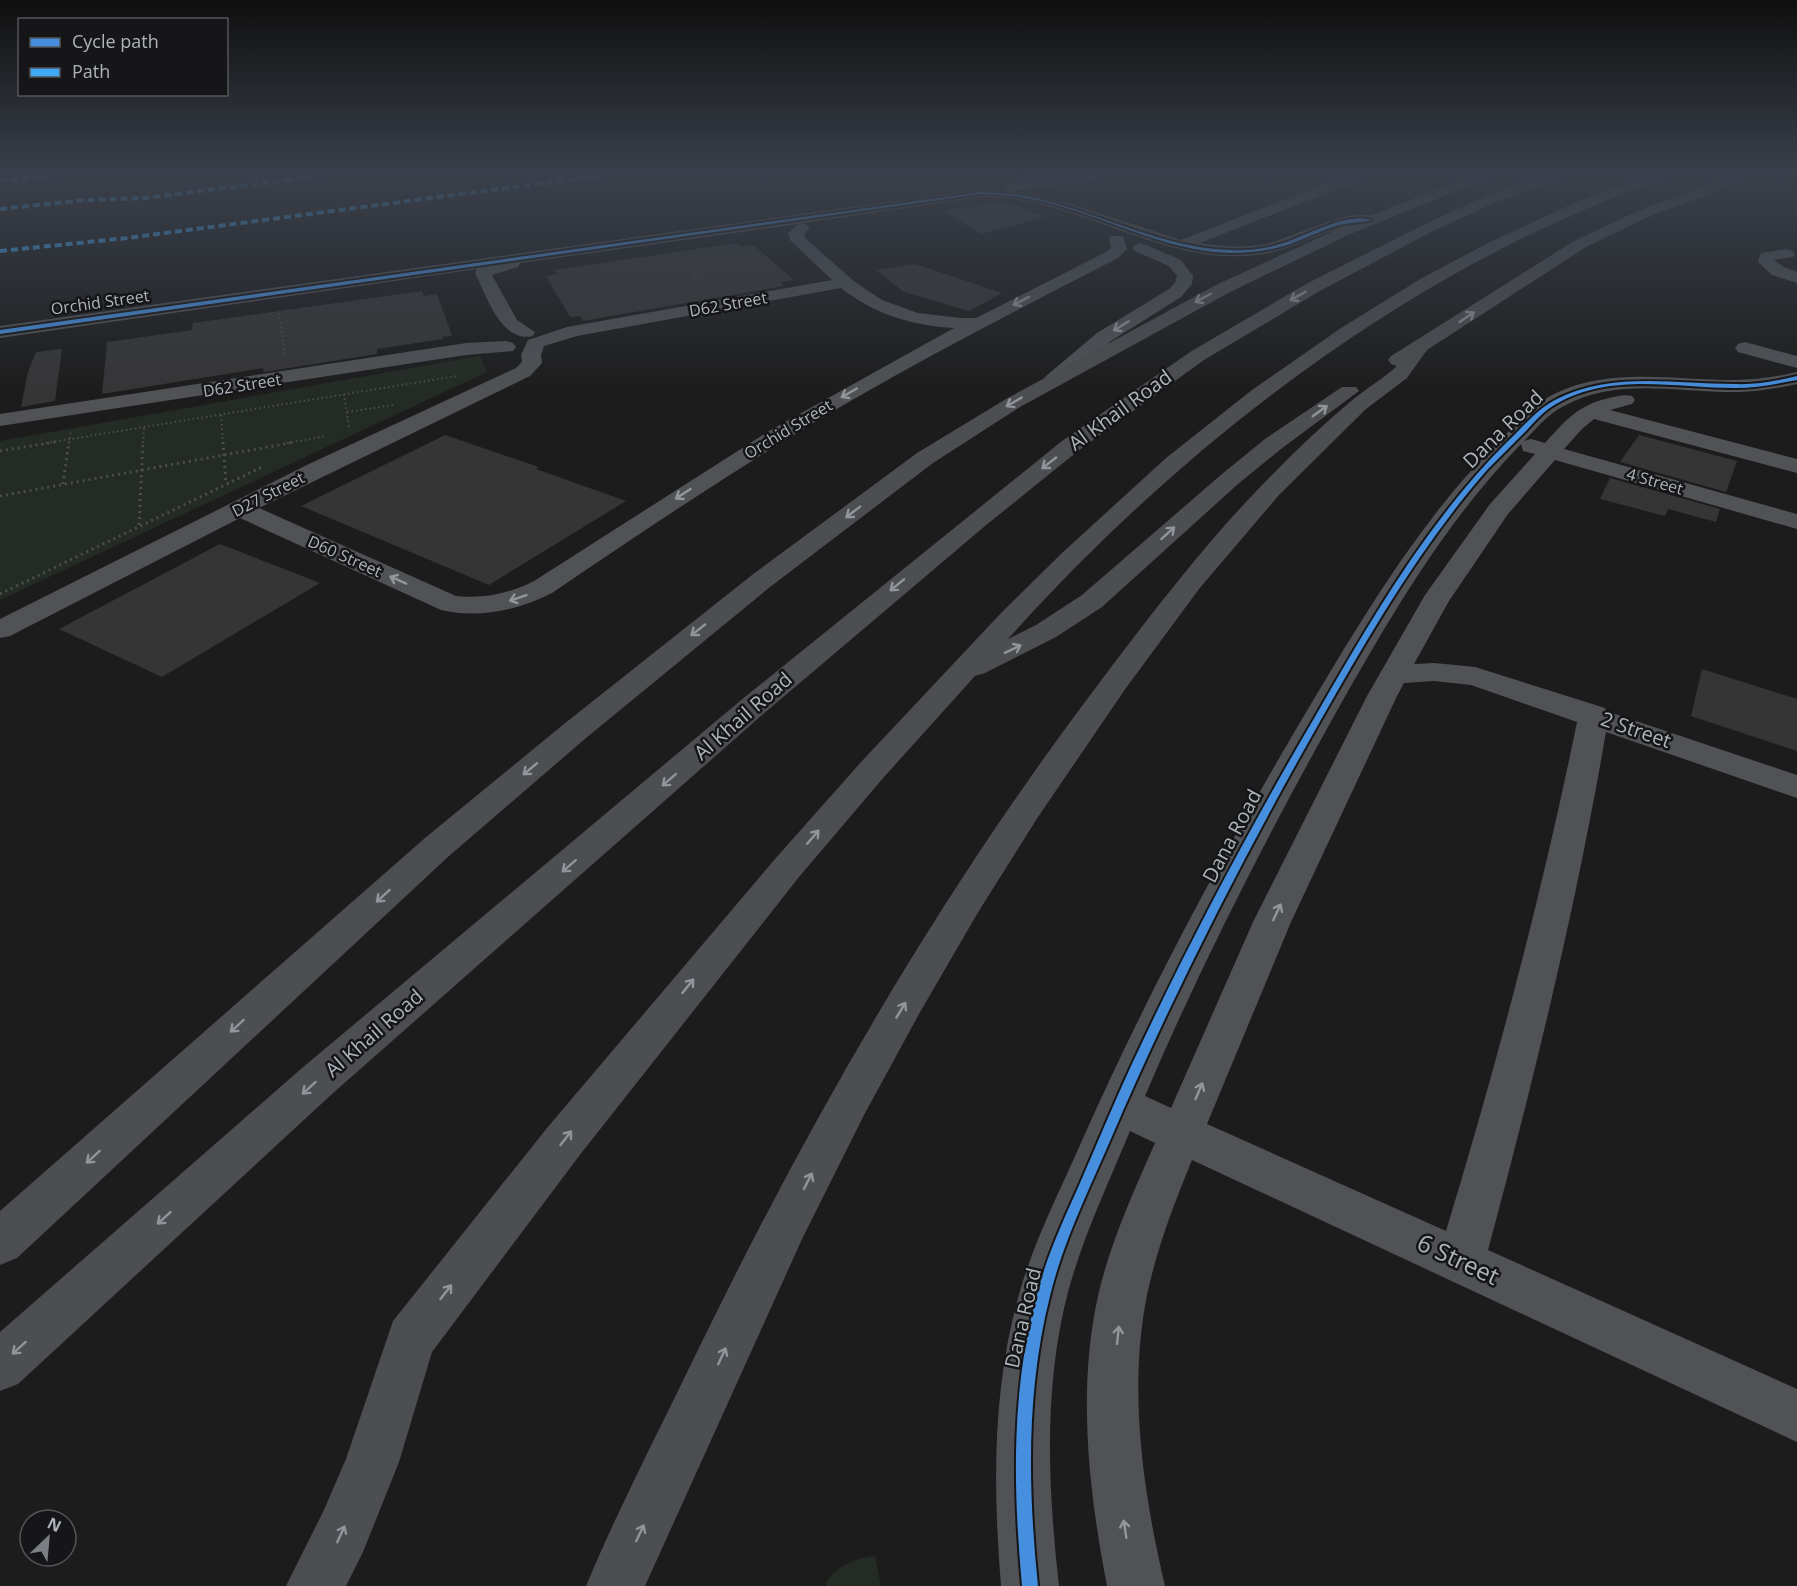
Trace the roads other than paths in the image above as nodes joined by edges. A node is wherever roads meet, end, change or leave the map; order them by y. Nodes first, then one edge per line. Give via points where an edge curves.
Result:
1 (596, 247) edge
2 (660, 247) edge
3 (806, 247) edge
4 (1119, 247) edge
5 (1154, 247) edge
6 (1155, 247) edge
7 (1168, 247) edge
8 (1187, 247) edge
9 (1273, 247) edge
10 (1312, 247) edge
11 (1391, 247) edge
12 (1494, 247) edge
13 (1575, 247) edge
14 (560, 252) junction
15 (1792, 258) edge
16 (1196, 267) dead end
17 (1225, 267) dead end
18 (483, 273) junction
19 (1797, 279) edge
20 (849, 284) junction
21 (918, 298) dead end
22 (897, 311) junction
23 (930, 321) junction
24 (977, 323) junction
25 (949, 338) junction
26 (0, 340) edge
27 (520, 340) junction
28 (1745, 348) dead end
29 (1418, 349) junction
30 (1797, 362) edge
31 (1797, 378) edge
32 (1053, 380) junction
33 (1797, 398) edge
34 (1589, 411) junction
35 (6, 421) edge
36 (1512, 440) junction
37 (1549, 451) junction
38 (1797, 466) edge
39 (239, 508) junction
40 (1797, 522) edge
41 (452, 604) joint
42 (1420, 627) junction
43 (0, 630) edge
44 (959, 673) junction
45 (1395, 674) junction
46 (1475, 676) junction
47 (1594, 715) junction
48 (1797, 787) edge
49 (1119, 1105) junction
50 (1182, 1132) junction
51 (0, 1242) edge
52 (1461, 1261) junction
53 (0, 1366) edge
54 (1797, 1416) edge
55 (315, 1586) edge
56 (615, 1586) edge
57 (1030, 1586) edge
58 (1136, 1586) edge

1 - 14 street, Orchid Street
2 - 18 street, Orchid Street
3 - 20 street
4 -> 24 street, Orchid Street via 1112,255
5 -> 32 street, Orchid Street via 1180,267 1185,276 1183,284 1086,350
6 - 16 street
7 - 17 street via 1222,256 1230,262
8 - 9 street, Orchid Street via 1213,251
10 -> 32 highway via 1224,288
11 -> 53 highway, Al Khail Road via 1312,288 1197,356 1070,446 959,535 317,1081
12 - 44 highway via 1393,303 1217,426 1125,507
29 -> 13 highway
14 - 18 street
14 - 26 street, Orchid Street
15 - 19 street via 1770,255 1766,262
18 - 26 street, Orchid Street
18 - 27 street
20 - 22 street via 873,302
20 - 27 street, D62 Street
21 - 22 street
22 - 23 street
23 - 24 street
23 - 25 street
24 - 25 street, Orchid Street
25 -> 41 street, Orchid Street via 731,463 543,587 506,602
27 - 35 street, D62 Street
27 - 39 street, D27 Street via 530,366 523,372
28 - 30 street
44 -> 29 highway via 1020,646 1070,616 1273,444
56 -> 29 highway via 747,1303 844,1111 934,955 1005,843 1075,737 1193,580 1293,468 1402,372
31 - 36 street, Dana Road via 1743,386 1658,382 1596,387 1553,403
32 -> 51 highway via 972,428 877,493 574,730 286,982
33 - 34 street via 1741,401 1652,397 1608,403
34 - 37 street
34 - 38 street
36 - 37 street, 4 Street
36 - 49 street, Dana Road via 1418,553 1317,717 1196,944
37 - 40 street, 4 Street
37 - 42 street via 1486,526
41 -> 39 street, D60 Street
39 - 43 street, D27 Street
42 - 45 street
42 - 46 street, 2 Street via 1443,652
55 -> 44 highway via 372,1462 411,1339 686,989
45 - 46 street, 2 Street
50 -> 45 street via 1272,922
46 - 47 street, 2 Street
47 - 48 street, 2 Street
47 - 52 street via 1551,931
49 - 50 street, 6 Street
49 - 57 street, Dana Road via 1048,1280 1033,1339 1024,1395 1021,1455
50 - 52 street, 6 Street
58 -> 50 street via 1119,1490 1114,1364 1132,1258
52 - 54 street, 6 Street

